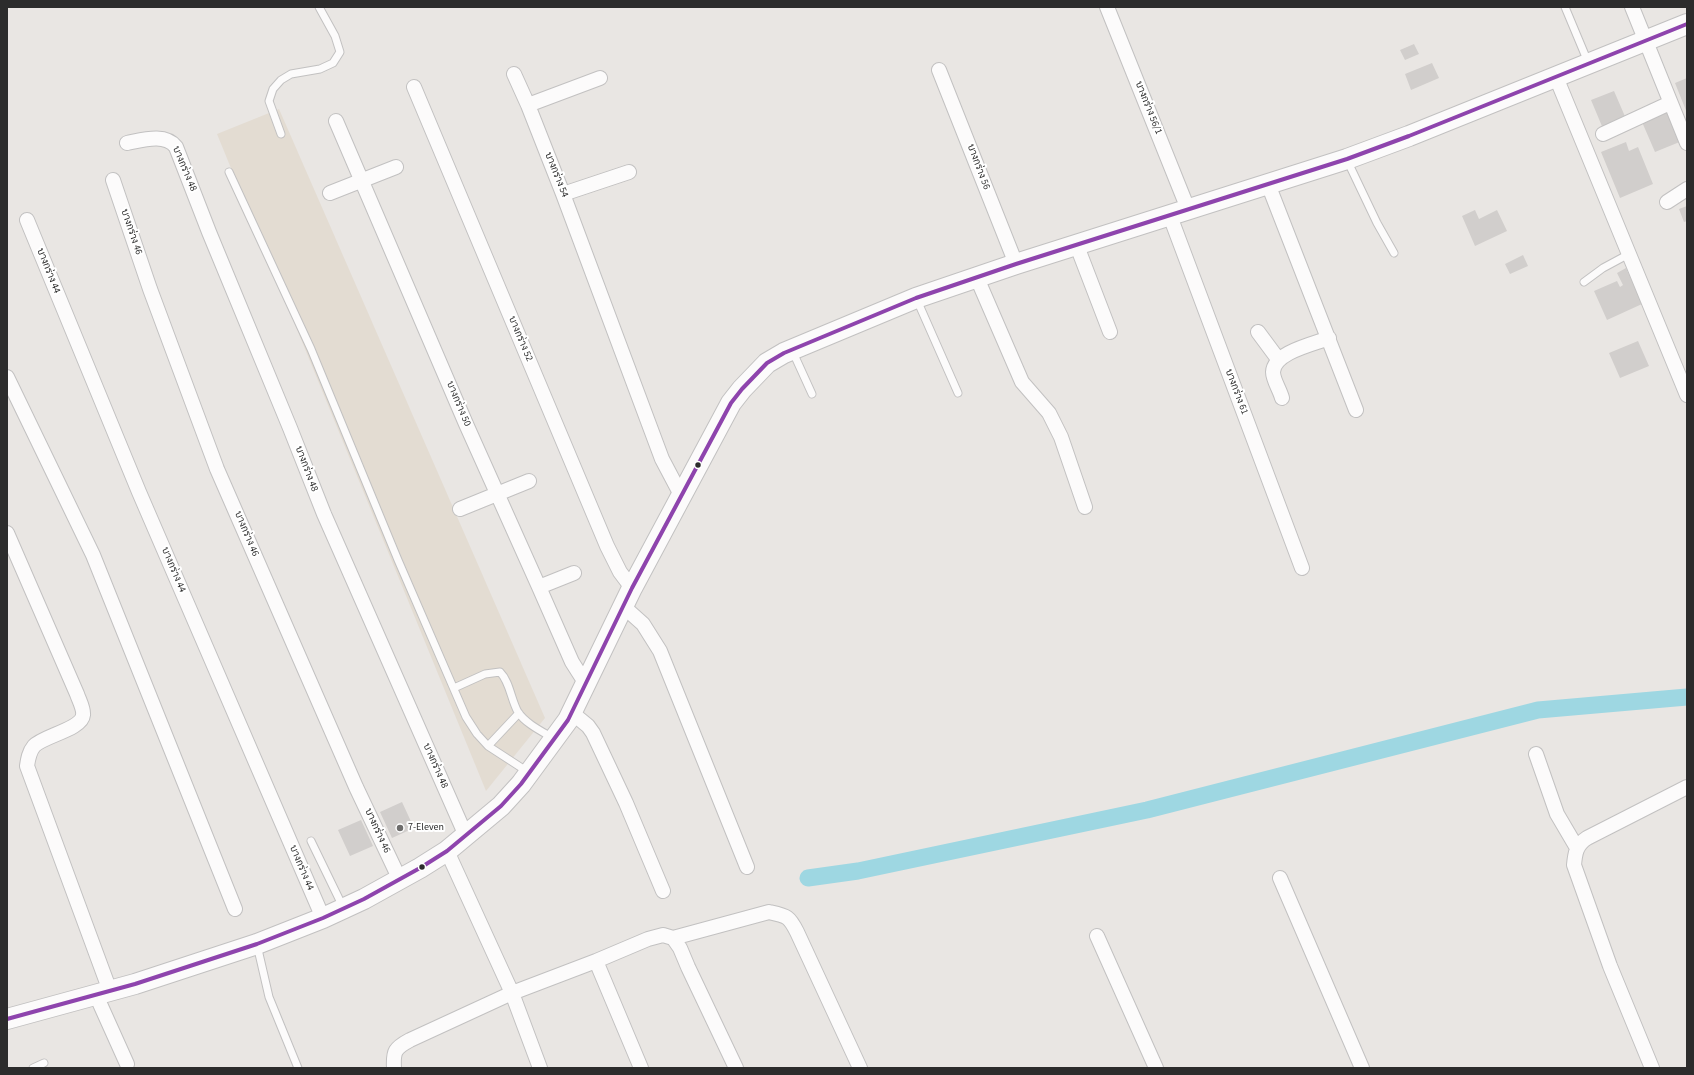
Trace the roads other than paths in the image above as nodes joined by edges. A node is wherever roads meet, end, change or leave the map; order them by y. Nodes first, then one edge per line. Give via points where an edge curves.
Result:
1 (319, 7) edge
2 (1108, 7) edge
3 (1565, 7) edge
4 (1632, 7) edge
5 (1687, 24) edge
6 (1645, 40) junction
7 (1589, 64) junction
8 (939, 70) dead end
9 (514, 74) dead end
10 (1556, 77) junction
11 (600, 78) dead end
12 (414, 87) dead end
13 (1670, 103) junction
14 (528, 105) junction
15 (336, 121) dead end
16 (281, 134) dead end
17 (1603, 134) dead end
18 (127, 143) dead end
19 (1687, 143) edge
20 (1347, 159) junction
21 (396, 167) dead end
22 (229, 172) dead end
23 (629, 172) dead end
24 (113, 180) dead end
25 (362, 180) junction
26 (1268, 184) junction
27 (1687, 189) edge
28 (330, 193) dead end
29 (563, 194) junction
30 (1668, 202) dead end
31 (1179, 212) junction
32 (27, 220) dead end
33 (1077, 246) junction
34 (1394, 253) dead end
35 (1629, 254) junction
36 (1016, 264) junction
37 (977, 278) junction
38 (1584, 282) dead end
39 (916, 298) junction
40 (1110, 332) dead end
41 (1258, 332) dead end
42 (1329, 338) junction
43 (792, 350) junction
44 (1278, 360) junction
45 (7, 377) edge
46 (958, 393) dead end
47 (812, 394) dead end
48 (1687, 395) edge
49 (1282, 398) dead end
50 (1356, 410) dead end
51 (530, 481) dead end
52 (498, 494) junction
53 (681, 495) junction
54 (1085, 507) dead end
55 (460, 508) dead end
56 (7, 533) edge
57 (1302, 568) dead end
58 (574, 573) dead end
59 (539, 587) junction
60 (632, 588) junction
61 (624, 607) junction
62 (586, 684) junction
63 (454, 688) junction
64 (571, 712) junction
65 (519, 713) junction
66 (554, 740) junction
67 (488, 746) junction
68 (1536, 754) dead end
69 (529, 773) junction
70 (1687, 787) edge
71 (466, 836) junction
72 (311, 841) dead end
73 (1577, 848) junction
74 (447, 851) junction
75 (747, 867) dead end
76 (1280, 878) dead end
77 (400, 880) junction
78 (664, 891) dead end
79 (235, 909) dead end
80 (344, 909) junction
81 (323, 918) junction
82 (1097, 936) dead end
83 (673, 938) junction
84 (257, 944) junction
85 (596, 961) junction
86 (103, 993) junction
87 (512, 993) junction
88 (7, 1019) edge
89 (44, 1063) dead end
90 (127, 1064) dead end
91 (33, 1068) edge
92 (298, 1068) edge
93 (394, 1068) edge
94 (540, 1068) edge
95 (642, 1068) edge
96 (736, 1068) edge
97 (860, 1068) edge
98 (1156, 1068) edge
99 (1362, 1068) edge
100 (1652, 1068) edge

1 - 16 lane via 335,36 340,52 333,63 291,74 273,89 269,101
2 - 31 street, บางกร่าง 56/1
3 - 7 lane
4 - 6 street
5 - 6 main road
6 - 7 main road
6 - 13 street
7 - 10 main road
8 - 36 street, บางกร่าง 56
9 - 14 street, บางกร่าง 54
10 - 20 main road
10 - 35 street
11 - 14 street
12 - 60 street, บางกร่าง 52 via 607,546 620,572
13 - 17 street
13 - 19 street
14 - 29 street, บางกร่าง 54
15 - 25 street, บางกร่าง 50
18 - 71 street, บางกร่าง 48 via 164,139 171,141 176,147 324,514
20 - 26 main road
20 - 34 lane
21 - 25 street
22 - 63 lane via 311,349
23 - 29 street
24 - 77 street, บางกร่าง 46 via 150,290 217,469 343,758
25 - 28 street
25 - 52 street, บางกร่าง 50
26 - 31 main road
26 - 42 street
27 - 30 street
29 - 53 street, บางกร่าง 54 via 662,459
31 - 33 main road
31 - 57 street, บางกร่าง 61
32 - 81 street, บางกร่าง 44 via 139,492
33 - 36 main road
33 - 40 street
35 - 38 lane
35 - 48 street
36 - 37 main road
37 - 39 main road
37 - 54 street via 1022,382 1050,413 1061,436
39 - 43 main road
39 - 46 lane
41 - 44 street
42 - 44 street via 1298,349
42 - 50 street
43 - 47 lane
43 - 53 main road via 767,363 731,403
44 - 49 street via 1274,367 1274,375
45 - 79 street via 93,554
51 - 52 street
52 - 55 street
52 - 59 street, บางกร่าง 50
53 - 60 main road
56 - 86 street via 84,714 82,720 75,725 35,745 28,757 27,766
58 - 59 street
59 - 62 street, บางกร่าง 50 via 572,662
60 - 61 main road
61 - 62 main road
61 - 75 street via 643,624 660,651
62 - 64 main road
63 - 65 lane via 485,674 500,672
63 - 67 lane via 473,728
64 - 66 main road
64 - 78 street via 593,733
65 - 66 lane
65 - 67 lane
66 - 69 main road
67 - 69 lane
68 - 73 street via 1557,814
69 - 71 main road via 501,806
70 - 73 street via 1587,838
71 - 74 main road
72 - 80 lane
73 - 100 street via 1574,865 1610,966
74 - 77 main road
74 - 87 street
76 - 99 street
77 - 80 main road
80 - 81 main road
81 - 84 main road
82 - 98 street
83 - 85 street via 663,935 648,939
83 - 96 street
83 - 97 street via 769,912 784,915 797,932
84 - 86 main road
84 - 92 lane via 269,997
85 - 87 street
85 - 95 street
86 - 88 main road
86 - 90 street
87 - 93 street via 398,1046 393,1056
87 - 94 street
89 - 91 lane

